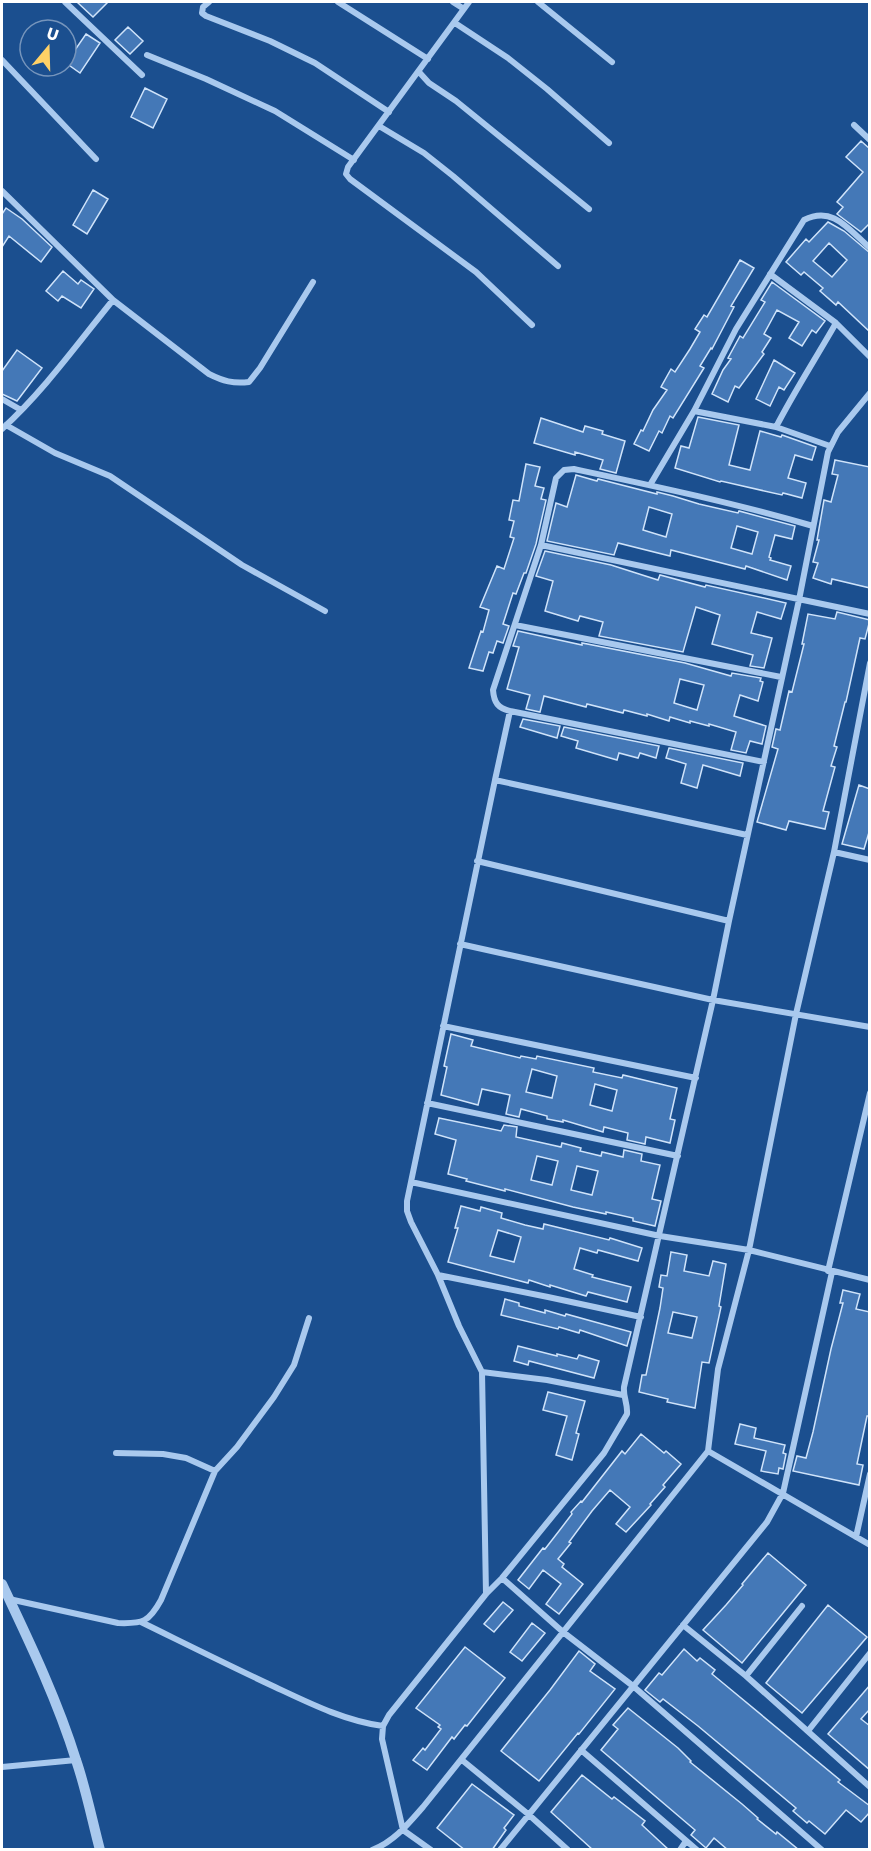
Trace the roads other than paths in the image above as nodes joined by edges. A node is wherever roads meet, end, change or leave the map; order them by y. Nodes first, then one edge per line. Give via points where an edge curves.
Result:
1 (66, 2) edge
2 (209, 2) edge
3 (338, 2) edge
4 (453, 2) edge
5 (469, 2) edge
6 (538, 2) edge
7 (464, 9) junction
8 (455, 23) junction
9 (147, 55) dead end
10 (428, 59) junction
11 (2, 60) edge
12 (612, 62) dead end
13 (419, 72) junction
14 (142, 75) dead end
15 (389, 112) junction
16 (854, 125) dead end
17 (379, 126) junction
18 (870, 140) edge
19 (609, 143) dead end
20 (96, 159) dead end
21 (354, 160) junction
22 (2, 191) edge
23 (589, 209) dead end
24 (870, 248) edge
25 (558, 266) dead end
26 (770, 274) junction
27 (313, 282) dead end
28 (113, 300) junction
29 (836, 323) junction
30 (532, 325) dead end
31 (870, 357) edge
32 (870, 393) edge
33 (2, 399) edge
34 (21, 410) junction
35 (694, 411) junction
36 (4, 427) edge
37 (776, 428) junction
38 (830, 446) junction
39 (650, 485) junction
40 (813, 526) junction
41 (541, 545) junction
42 (800, 600) junction
43 (326, 611) dead end
44 (870, 614) edge
45 (515, 625) junction
46 (870, 663) edge
47 (781, 677) junction
48 (510, 711) junction
49 (765, 762) junction
50 (495, 780) junction
51 (747, 835) junction
52 (834, 852) junction
53 (870, 860) edge
54 (477, 861) junction
55 (729, 921) junction
56 (460, 944) junction
57 (713, 1000) junction
58 (796, 1014) junction
59 (443, 1026) junction
60 (870, 1027) edge
61 (696, 1078) junction
62 (870, 1093) edge
63 (427, 1103) junction
64 (678, 1156) junction
65 (411, 1182) junction
66 (660, 1236) junction
67 (749, 1250) junction
68 (830, 1271) junction
69 (438, 1275) junction
70 (870, 1280) edge
71 (641, 1317) junction
72 (309, 1318) dead end
73 (482, 1372) junction
74 (623, 1395) junction
75 (708, 1451) junction
76 (116, 1453) dead end
77 (215, 1471) junction
78 (870, 1474) edge
79 (783, 1493) junction
80 (856, 1537) junction
81 (870, 1545) edge
82 (502, 1578) junction
83 (2, 1584) edge
84 (486, 1594) junction
85 (9, 1599) junction
86 (802, 1606) dead end
87 (141, 1622) junction
88 (683, 1625) junction
89 (563, 1632) junction
90 (870, 1653) edge
91 (746, 1676) junction
92 (633, 1686) junction
93 (383, 1726) junction
94 (808, 1731) junction
95 (580, 1750) junction
96 (76, 1760) junction
97 (462, 1760) junction
98 (2, 1767) edge
99 (870, 1787) edge
100 (528, 1814) junction
101 (403, 1830) junction
102 (687, 1841) junction
103 (375, 1849) edge
104 (100, 1850) edge
105 (431, 1850) edge
106 (501, 1850) edge
107 (568, 1850) edge
108 (680, 1850) edge
109 (697, 1850) edge
110 (822, 1850) edge

1 - 14 street
2 - 15 street via 203,7 206,16 315,63
3 - 10 street
4 - 7 street
5 - 7 street
6 - 12 street
7 - 8 street
8 - 10 street
8 - 19 street via 531,76
9 - 21 street via 275,111
10 - 13 street
11 - 20 street
13 - 15 street
13 - 23 street
15 - 17 street
16 - 18 street
17 - 21 street
17 - 25 street via 424,153
21 - 30 street via 346,174 350,179 476,272
22 - 28 street
24 - 26 street via 834,218 813,215 804,220
26 - 29 street
26 - 35 street via 736,329
27 - 28 street via 249,382 224,381 209,374
28 - 34 street
29 - 31 street
29 - 37 street
32 - 38 street
33 - 34 street
34 - 36 street
35 - 37 street
35 - 39 street
36 - 43 street via 110,476 242,565
37 - 38 street
38 - 40 street
39 - 40 street
39 - 41 street via 564,470 556,478
40 - 42 street
41 - 42 street
41 - 45 street
42 - 44 street
42 - 47 street
45 - 47 street
45 - 48 street via 493,690 497,705
46 - 52 street
47 - 49 street
48 - 49 street
48 - 50 street
49 - 51 street
50 - 51 street
50 - 54 street
51 - 55 street
52 - 53 street
52 - 58 street
54 - 55 street
54 - 56 street
55 - 57 street
56 - 57 street
56 - 59 street
57 - 58 street
57 - 61 street
58 - 60 street
58 - 67 street
59 - 61 street
59 - 63 street
61 - 64 street
62 - 68 street
63 - 64 street
63 - 65 street
64 - 66 street
65 - 66 street
65 - 69 street via 407,1211
66 - 67 street
66 - 71 street
67 - 68 street
67 - 75 street via 718,1369
68 - 70 street
68 - 79 street
69 - 71 street
69 - 73 street
71 - 74 street
72 - 77 street via 294,1365 237,1447
73 - 74 street
73 - 84 street
74 - 82 street via 627,1414 604,1453
75 - 79 street
75 - 89 street
76 - 77 street via 186,1458
77 - 87 street via 161,1600 151,1617
78 - 80 street
79 - 80 street
79 - 88 street via 767,1522
80 - 81 street
82 - 84 street
82 - 89 street
83 - 85 street
84 - 93 street
85 - 87 street via 118,1623
85 - 96 street
86 - 91 street
87 - 93 street via 318,1707
88 - 91 street
88 - 92 street
89 - 92 street
89 - 97 street
90 - 94 street
91 - 94 street
92 - 95 street
92 - 110 street
93 - 101 street via 382,1739
94 - 99 street
95 - 100 street
95 - 102 street
96 - 98 street
96 - 104 street
97 - 100 street
97 - 101 street
100 - 106 street
100 - 107 street
101 - 103 street
101 - 105 street
102 - 108 street
102 - 109 street

